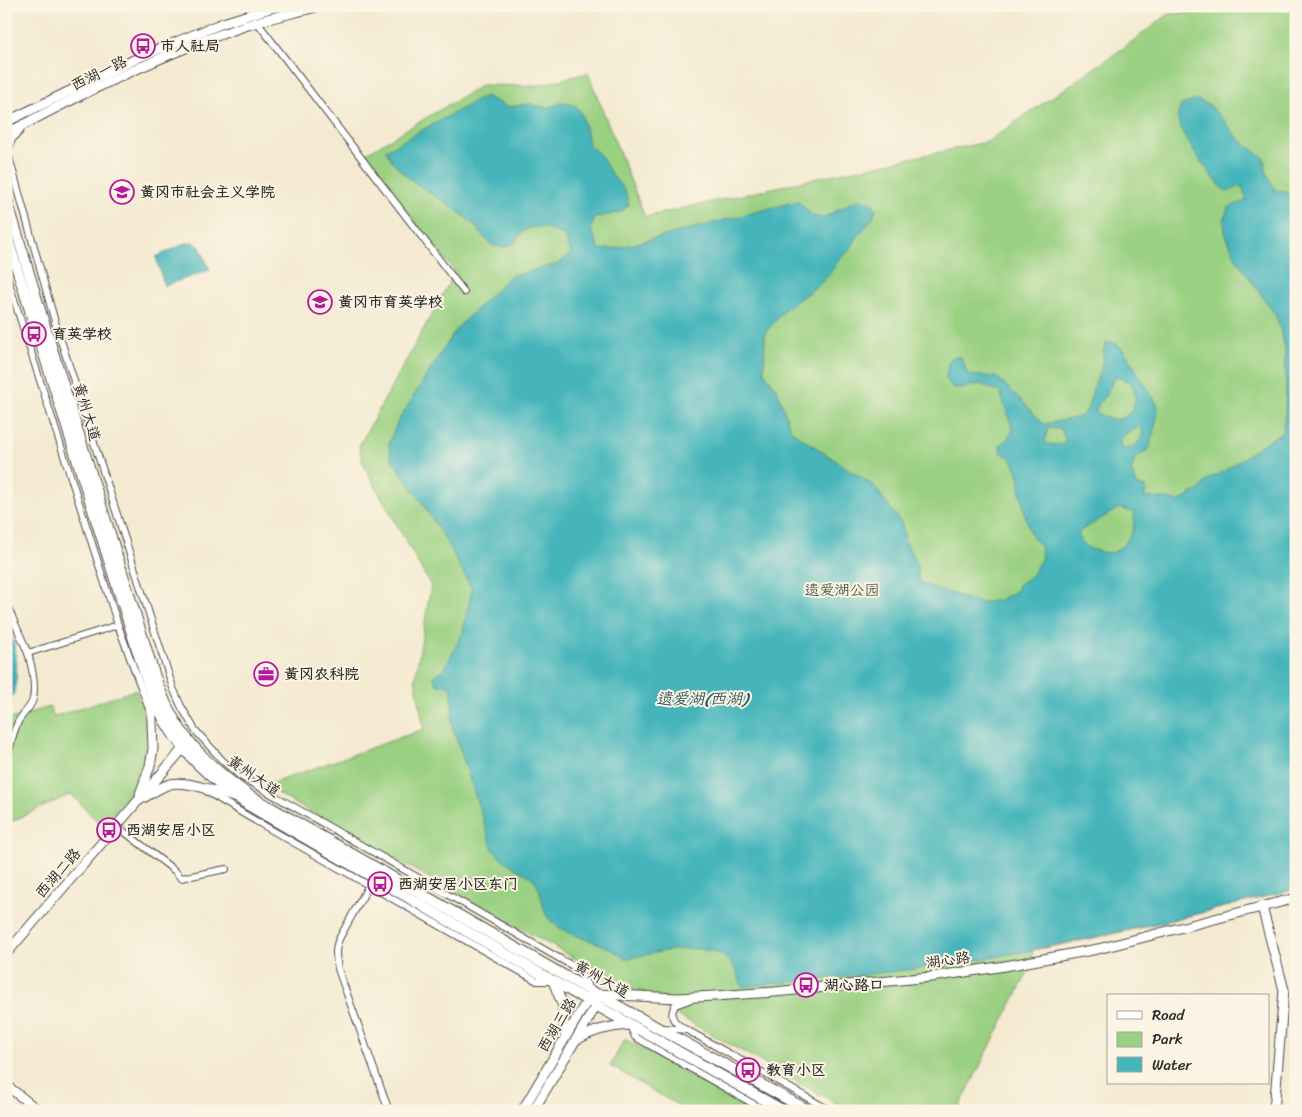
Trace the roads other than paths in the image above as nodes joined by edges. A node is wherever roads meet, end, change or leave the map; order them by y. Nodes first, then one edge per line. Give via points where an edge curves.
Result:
1 (277, 6) edge
2 (319, 6) edge
3 (257, 22) junction
4 (6, 113) edge
5 (23, 113) junction
6 (6, 122) edge
7 (26, 123) junction
8 (6, 134) edge
9 (6, 150) edge
10 (6, 197) edge
11 (6, 234) edge
12 (6, 274) edge
13 (464, 292) dead end
14 (6, 603) edge
15 (118, 625) junction
16 (28, 653) junction
17 (151, 692) junction
18 (152, 719) junction
19 (186, 745) junction
20 (6, 767) edge
21 (201, 788) junction
22 (239, 798) junction
23 (137, 803) junction
24 (117, 826) junction
25 (226, 869) dead end
26 (369, 885) junction
27 (1296, 898) edge
28 (1262, 907) junction
29 (6, 954) edge
30 (553, 981) junction
31 (705, 997) junction
32 (592, 998) junction
33 (630, 1025) junction
34 (659, 1028) junction
35 (687, 1030) junction
36 (570, 1040) junction
37 (6, 1085) edge
38 (40, 1111) edge
39 (389, 1111) edge
40 (522, 1111) edge
41 (533, 1111) edge
42 (766, 1111) edge
43 (784, 1111) edge
44 (809, 1111) edge
45 (832, 1111) edge
46 (1274, 1111) edge

1 - 5 main road, 西湖一路 via 223,23 142,56
2 - 3 main road, 西湖一路
3 - 7 main road, 西湖一路 via 140,68
3 - 13 street
4 - 5 main road
5 - 6 main road, 西湖一路
7 - 8 main road, 西湖一路
7 - 9 main road via 11,138
9 - 32 street via 55,322 173,688 191,725 240,776 578,969
10 - 19 main road, 黄州大道 via 155,676
11 - 17 main road, 黄州大道
12 - 15 street
14 - 16 street
15 - 16 street
15 - 18 street
16 - 20 street via 33,700 18,722
17 - 18 main road
17 - 19 main road, 黄州大道 via 163,718
18 - 23 main road via 150,766
19 - 22 main road, 黄州大道 via 215,780
19 - 23 main road, 西湖二路
19 - 32 main road, 黄州大道 via 249,795
21 - 22 main road
21 - 23 main road via 171,784
21 - 26 street
22 - 30 main road, 黄州大道
23 - 24 main road, 西湖二路
24 - 25 street via 181,878
24 - 29 main road, 西湖二路
26 - 30 street via 537,981
26 - 39 street via 340,937 335,953
27 - 28 main road, 湖心路
28 - 31 main road, 湖心路 via 1098,949 1005,966 864,984
28 - 46 main road via 1284,990
30 - 32 main road, 黄州大道
30 - 36 main road via 563,1006
31 - 32 main road, 湖心路
31 - 35 street via 679,1002 674,1007 674,1021
32 - 33 main road, 黄州大道
32 - 34 main road, 黄州大道
32 - 36 main road, 西湖三路
33 - 36 main road via 603,1028
33 - 42 street via 635,1037
33 - 43 main road, 黄州大道
34 - 35 street
34 - 44 main road, 黄州大道
35 - 45 street
36 - 40 main road, 西湖三路
36 - 41 main road, 西湖三路
37 - 38 main road

